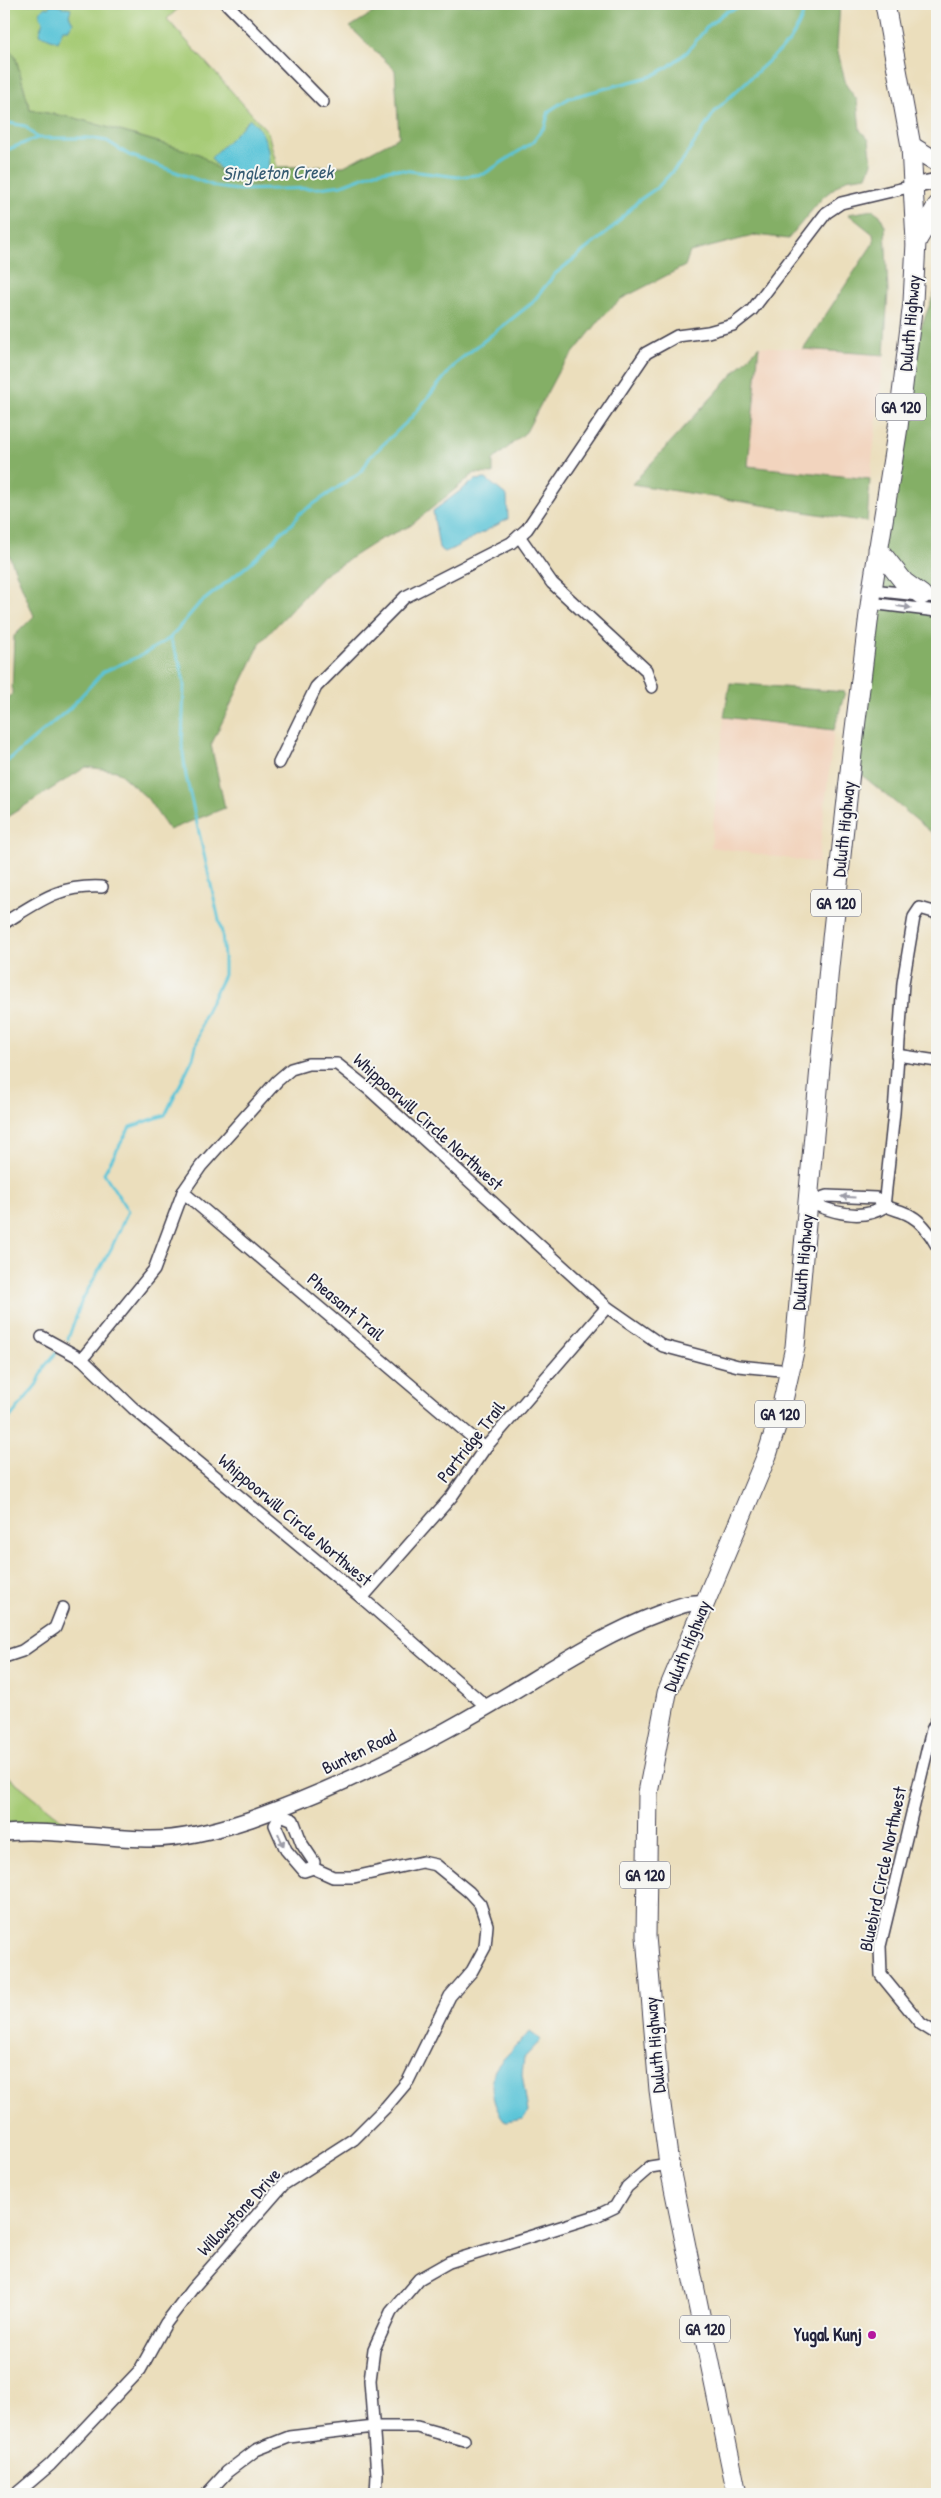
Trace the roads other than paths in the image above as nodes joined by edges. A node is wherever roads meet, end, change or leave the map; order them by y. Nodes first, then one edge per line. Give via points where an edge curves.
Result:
1 (227, 4) edge
2 (885, 4) edge
3 (323, 102) dead end
4 (911, 146) junction
5 (937, 162) edge
6 (937, 182) edge
7 (913, 186) junction
8 (937, 206) edge
9 (916, 242) junction
10 (519, 536) junction
11 (878, 549) junction
12 (871, 596) junction
13 (930, 596) edge
14 (937, 611) edge
15 (652, 687) dead end
16 (279, 763) dead end
17 (102, 886) dead end
18 (937, 914) edge
19 (4, 923) edge
20 (897, 1055) junction
21 (937, 1061) edge
22 (183, 1192) junction
23 (809, 1202) junction
24 (884, 1207) junction
25 (937, 1246) edge
26 (606, 1306) junction
27 (42, 1337) dead end
28 (82, 1359) junction
29 (791, 1371) junction
30 (485, 1448) junction
31 (362, 1598) junction
32 (704, 1603) junction
33 (63, 1608) dead end
34 (4, 1657) edge
35 (487, 1707) junction
36 (937, 1720) edge
37 (280, 1812) junction
38 (4, 1833) edge
39 (304, 1848) junction
40 (292, 1857) junction
41 (313, 1868) junction
42 (937, 2034) edge
43 (669, 2164) junction
44 (374, 2427) junction
45 (464, 2440) dead end
46 (16, 2494) edge
47 (207, 2494) edge
48 (376, 2494) edge
49 (738, 2494) edge

1 - 3 street
2 - 4 main road, Duluth Highway / GA 120
4 - 5 main road
4 - 7 main road, Duluth Highway / GA 120
6 - 7 street
7 - 9 main road, Duluth Highway / GA 120
7 - 10 street via 841,203 826,213 752,310 733,325 676,336 646,353 527,530
8 - 9 main road
9 - 11 main road, Duluth Highway / GA 120 via 905,377
10 - 15 street via 552,583 646,670
10 - 16 street via 406,597 316,687
11 - 12 main road, Duluth Highway / GA 120
11 - 13 main road via 904,582
12 - 13 street
12 -> 14 street
12 - 23 main road, Duluth Highway / GA 120 via 829,966
17 - 19 street via 62,890
18 - 20 street via 920,908 914,917 903,983
20 - 21 street
20 - 24 street
22 - 26 street, Whippoorwill Circle Northwest via 218,1144 291,1069 308,1064 337,1064 371,1091
22 - 28 street, Whippoorwill Circle Northwest via 154,1270
22 - 30 street, Pheasant Trail
23 - 24 street via 828,1211 872,1214
24 -> 23 street via 876,1198 828,1196
23 - 29 main road, Duluth Highway / GA 120
24 - 25 street via 911,1216 931,1235
26 - 29 street, Whippoorwill Circle Northwest via 663,1346 738,1366
26 - 30 street, Partridge Trail
27 - 28 street, Whippoorwill Circle Northwest
28 - 31 street, Whippoorwill Circle Northwest via 133,1408
29 - 32 main road, Duluth Highway / GA 120 via 764,1464
30 - 31 street, Partridge Trail via 452,1496
31 - 35 street, Whippoorwill Circle Northwest
32 - 35 street, Bunten Road via 691,1602 633,1623 568,1657
32 - 43 main road, Duluth Highway / GA 120 via 667,1693 648,1793 645,1881 648,1972 658,2090
33 - 34 street via 55,1628 22,1651
35 - 37 street, Bunten Road via 356,1777
36 - 42 street, Bluebird Circle Northwest via 880,1946 881,1975 921,2024
37 - 38 street, Bunten Road via 199,1833 153,1840 33,1831
37 - 39 street via 293,1820
37 -> 40 street, Willowstone Drive via 274,1825
39 - 40 street
39 - 41 street via 314,1862
40 - 41 street, Willowstone Drive via 304,1871
41 - 46 street, Willowstone Drive via 333,1878 354,1877 422,1862 436,1865 480,1904 487,1924 486,1947 472,1972 450,1996 408,2081 386,2107 354,2139 284,2184 192,2289 166,2324 140,2370 50,2465
43 - 44 street via 650,2167 627,2187 615,2207 596,2216 449,2262 419,2279 391,2312 374,2349 370,2380
43 - 49 main road, Duluth Highway / GA 120
44 - 45 street via 417,2427
44 - 47 street via 290,2436 256,2450 226,2472
44 - 48 street

